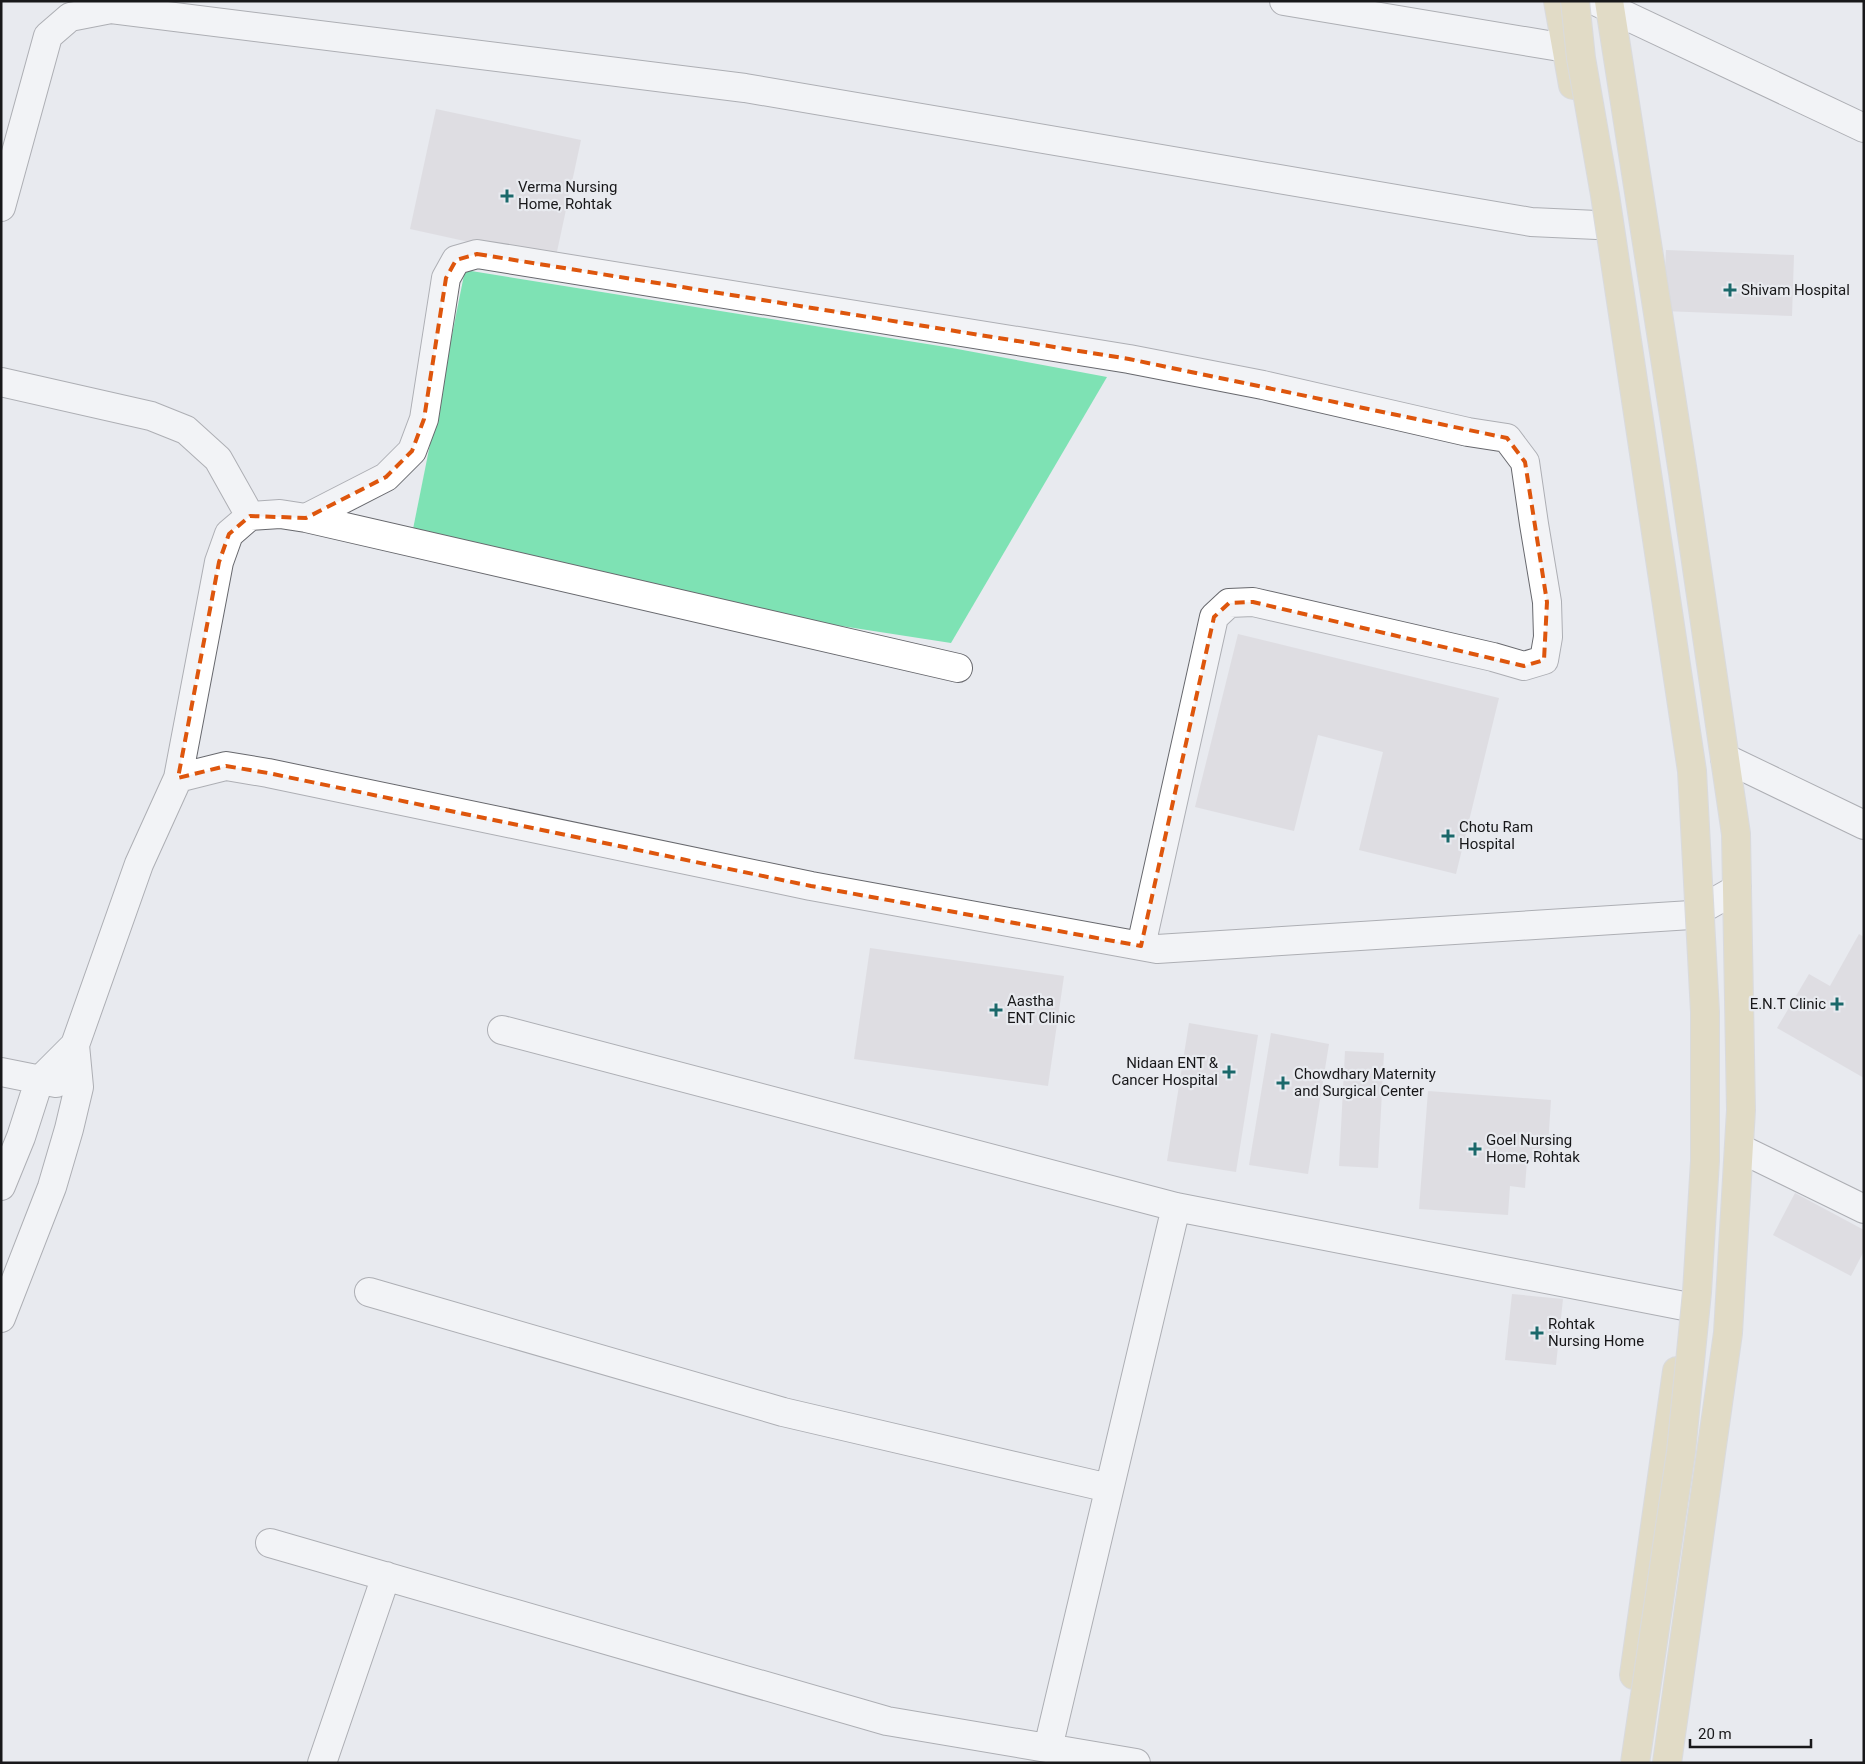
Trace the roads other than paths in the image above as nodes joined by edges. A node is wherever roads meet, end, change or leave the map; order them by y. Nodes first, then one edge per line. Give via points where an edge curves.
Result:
1 (1284, 1) edge
2 (1558, 1) edge
3 (1575, 1) edge
4 (1605, 4) edge
5 (1566, 48) junction
6 (1864, 128) edge
7 (1, 207) edge
8 (1597, 225) junction
9 (1, 382) edge
10 (250, 516) junction
11 (306, 518) junction
12 (958, 668) dead end
13 (1725, 758) junction
14 (178, 778) junction
15 (1864, 826) edge
16 (1737, 888) junction
17 (1692, 915) junction
18 (1142, 946) junction
19 (502, 1030) dead end
20 (75, 1045) junction
21 (1, 1072) edge
22 (39, 1081) junction
23 (79, 1087) junction
24 (1739, 1148) junction
25 (1, 1186) edge
26 (1176, 1207) junction
27 (1864, 1209) edge
28 (369, 1292) dead end
29 (1684, 1306) junction
30 (1, 1318) edge
31 (1109, 1488) junction
32 (270, 1543) dead end
33 (386, 1576) junction
34 (1048, 1748) junction
35 (1012, 1753) edge
36 (322, 1763) edge
37 (1136, 1763) edge
38 (1622, 1763) edge
39 (1635, 1763) edge
40 (1667, 1763) edge

1 - 5 street
2 - 5 main road
3 - 39 main road, bridge via 1581,58 1605,195 1692,771 1705,1012 1705,1161 1697,1292 1681,1452
4 - 6 street
4 - 13 main road via 1684,483
5 - 8 main road
7 - 8 street via 48,36 70,17 111,9 745,88 1531,222
8 - 17 main road via 1643,485 1689,841
9 - 10 street via 151,416 186,430 218,459
10 - 11 street via 280,514
10 - 14 street via 229,534 219,562
11 - 12 street
11 - 18 street via 386,477 412,451 424,418 446,278 456,260 477,254 1129,359 1507,438 1525,462 1547,602 1548,637 1544,660 1524,666 1253,602 1229,603 1214,617
13 - 15 street
13 - 16 main road via 1736,834
14 - 18 street via 226,766 268,773 811,886
14 - 20 street via 139,864
16 - 17 street
16 - 24 main road
17 - 18 street via 1157,949
17 - 29 main road via 1700,1115
19 - 26 street
20 - 22 street
20 - 23 street
21 - 22 street
22 - 23 street
22 - 25 street
23 - 30 street via 52,1187
24 - 27 street
24 - 40 main road via 1728,1333
26 - 29 street
26 - 31 street
28 - 31 street via 784,1412
29 - 38 main road
31 - 34 street
32 - 33 street
33 - 35 street via 888,1721
33 - 36 street
34 - 35 street
34 - 37 street

